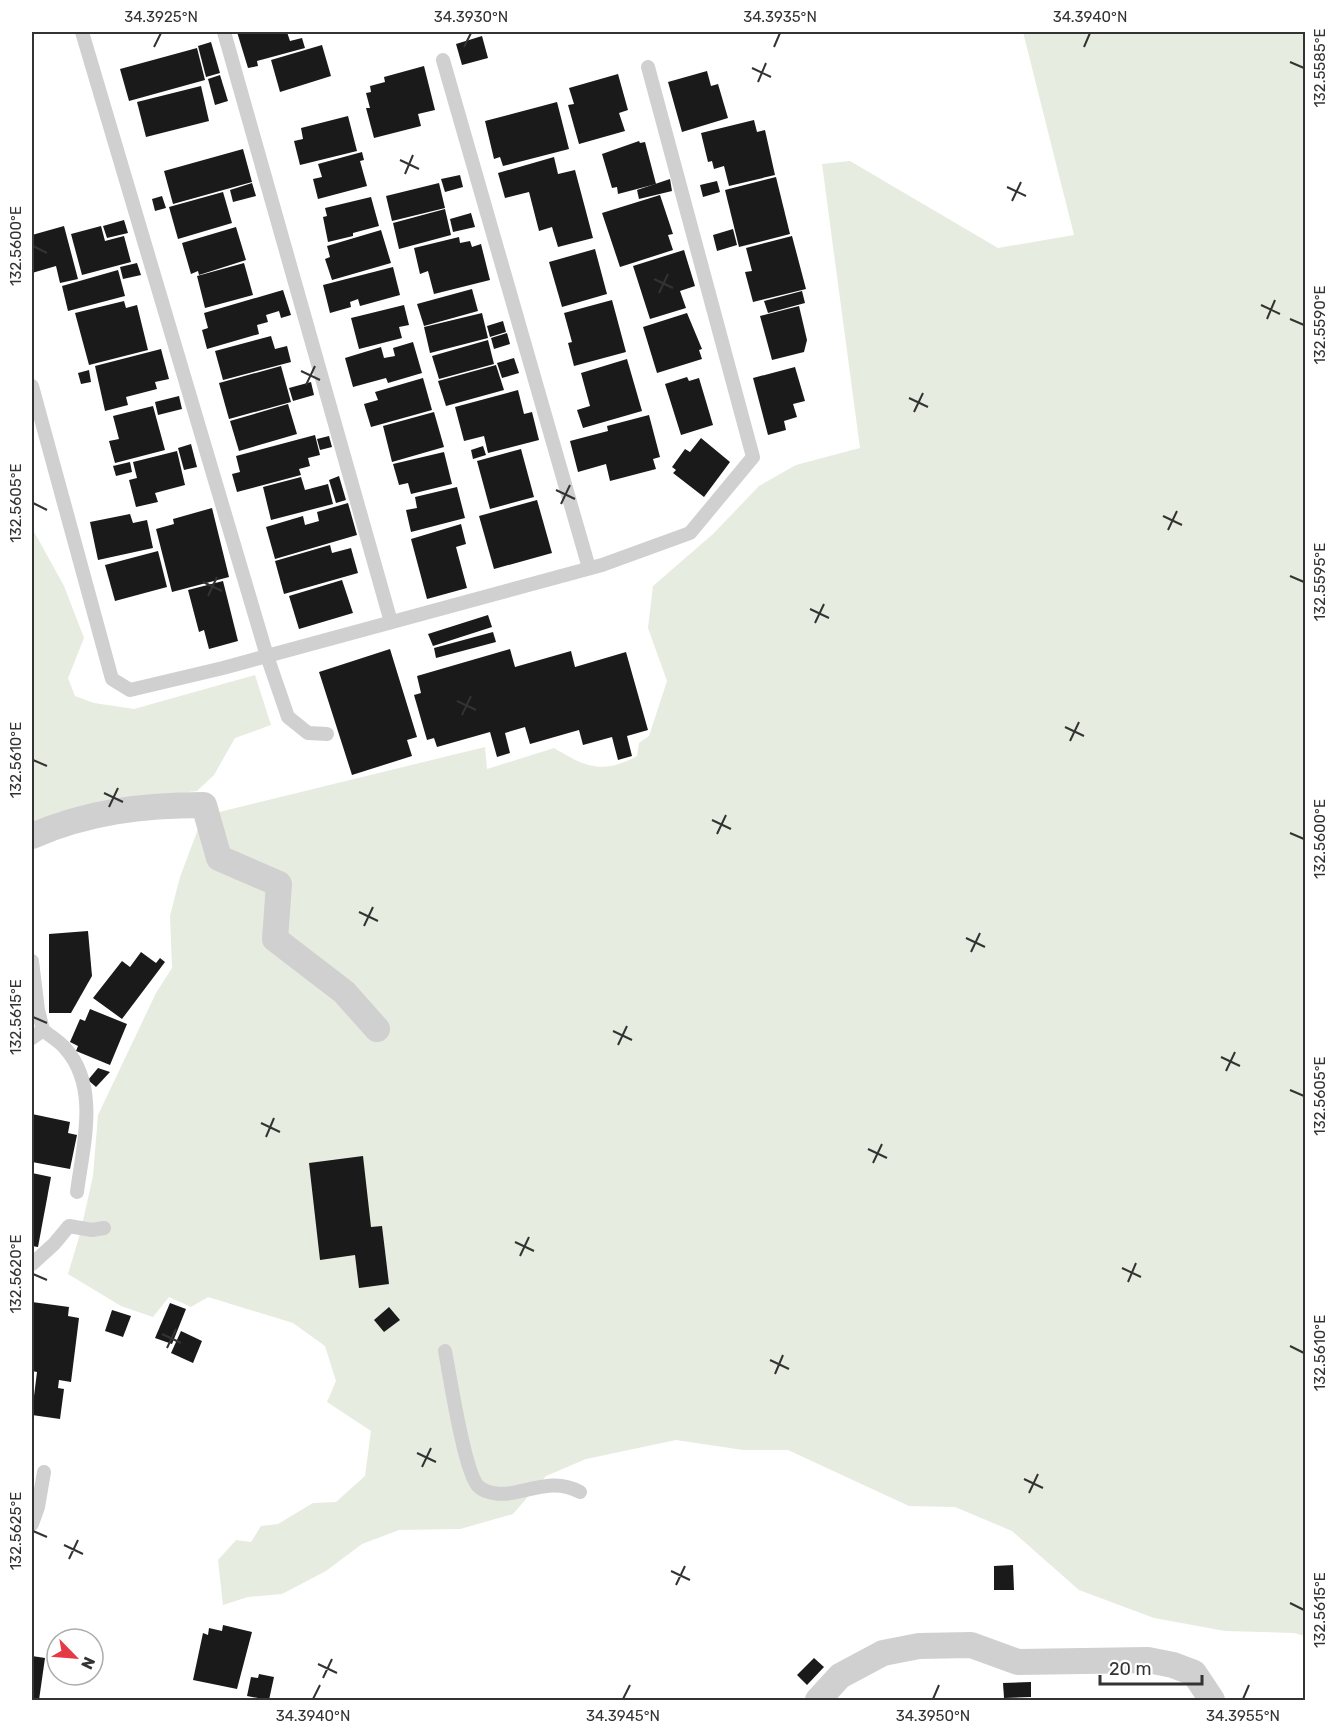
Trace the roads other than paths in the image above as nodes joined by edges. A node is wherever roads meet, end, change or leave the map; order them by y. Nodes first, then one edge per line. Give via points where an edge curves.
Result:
1 (82, 32) edge
2 (224, 32) edge
3 (443, 60) dead end
4 (648, 67) dead end
5 (32, 386) edge
6 (589, 568) junction
7 (391, 622) junction
8 (267, 656) junction
9 (327, 734) dead end
10 (32, 836) edge
11 (32, 961) edge
12 (377, 1029) dead end
13 (37, 1034) edge
14 (77, 1192) dead end
15 (104, 1228) dead end
16 (32, 1263) edge
17 (445, 1351) dead end
18 (44, 1472) dead end
19 (580, 1492) dead end
20 (32, 1524) edge
21 (818, 1701) edge
22 (1212, 1701) edge

1 - 8 lane
2 - 7 lane
3 - 6 lane
4 - 6 lane via 753,458 690,533
5 - 8 lane via 112,679 130,690
6 - 7 lane
7 - 8 lane
8 - 9 lane via 288,717 308,733
10 - 12 street via 82,817 129,808 204,805 219,858 279,884 275,939 344,992
11 - 13 lane
13 - 14 lane via 65,1048 80,1072 87,1098
15 - 16 lane via 69,1226
17 - 19 lane via 477,1485 498,1494 556,1485 568,1485
18 - 20 lane
21 - 22 street via 840,1676 883,1653 919,1646 971,1645 1018,1662 1148,1660 1173,1665 1194,1673

